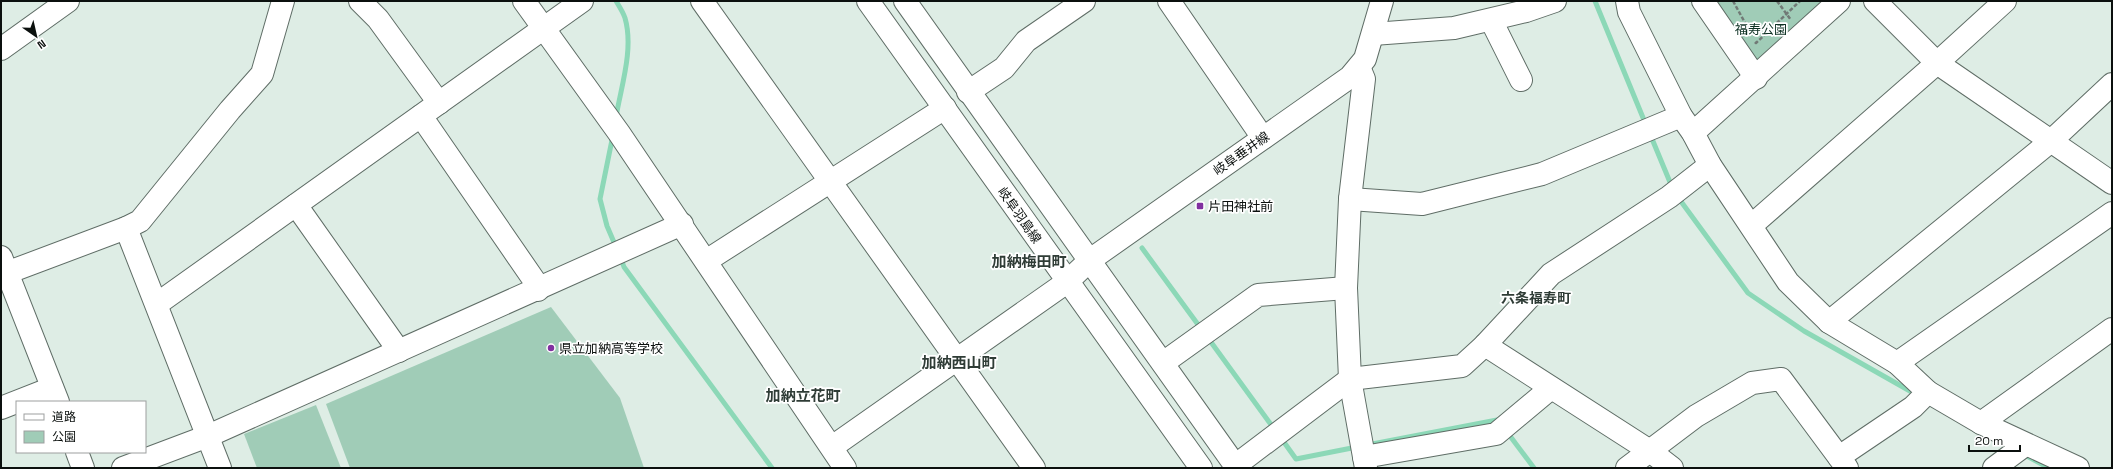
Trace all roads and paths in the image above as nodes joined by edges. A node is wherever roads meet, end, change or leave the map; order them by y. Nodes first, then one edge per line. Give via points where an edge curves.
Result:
1 (68, 1) edge
2 (283, 1) edge
3 (360, 1) edge
4 (524, 1) edge
5 (582, 1) edge
6 (702, 1) edge
7 (868, 1) edge
8 (905, 1) edge
9 (1084, 1) edge
10 (1169, 1) edge
11 (1382, 1) edge
12 (1555, 1) edge
13 (1627, 1) edge
14 (1703, 1) edge
15 (1733, 1) edge
16 (1800, 1) edge
17 (1839, 1) edge
18 (1875, 1) edge
19 (2005, 1) edge
20 (1491, 20) junction
21 (544, 29) junction
22 (1749, 31) dead end
23 (1373, 34) junction
24 (1752, 37) dead end
25 (1, 49) edge
26 (1937, 63) junction
27 (1358, 67) junction
28 (1756, 78) junction
29 (1521, 80) dead end
30 (2112, 84) edge
31 (968, 92) junction
32 (439, 103) junction
33 (945, 108) junction
34 (421, 116) junction
35 (1687, 125) junction
36 (1263, 138) junction
37 (2051, 141) junction
38 (1710, 165) junction
39 (831, 181) junction
40 (2112, 182) edge
41 (1350, 199) junction
42 (296, 205) junction
43 (2112, 213) edge
44 (682, 224) junction
45 (1752, 225) junction
46 (126, 228) junction
47 (1090, 260) junction
48 (706, 261) junction
49 (3, 268) edge
50 (1067, 282) junction
51 (1346, 288) junction
52 (538, 290) junction
53 (157, 304) junction
54 (1829, 322) junction
55 (2112, 328) edge
56 (1485, 345) junction
57 (399, 351) junction
58 (958, 359) junction
59 (1163, 363) junction
60 (1897, 363) junction
61 (1350, 379) junction
62 (1551, 388) junction
63 (1928, 392) junction
64 (55, 395) edge
65 (30, 401) edge
66 (16, 404) edge
67 (1, 408) edge
68 (1981, 423) junction
69 (208, 436) junction
70 (2025, 445) junction
71 (832, 448) junction
72 (1650, 451) junction
73 (77, 453) edge
74 (1365, 462) edge
75 (1843, 462) edge
76 (1237, 467) edge
77 (83, 468) edge
78 (122, 468) edge
79 (220, 468) edge
80 (845, 468) edge
81 (1034, 468) edge
82 (1201, 468) edge
83 (1627, 468) edge
84 (1672, 468) edge
85 (1994, 468) edge
86 (2078, 468) edge

1 - 25 street
2 - 46 street via 262,74 140,221
3 - 32 street via 378,18
4 - 21 street
5 - 21 street
6 - 39 street
7 - 33 street, 岐阜羽島線
8 - 31 street
9 - 31 street via 1026,41 1004,68
10 - 36 street
11 - 23 street, 岐阜垂井線
12 - 20 street
13 - 35 street via 1629,12
14 - 28 street
15 - 22 path
16 - 24 path via 1756,43
17 - 28 street
18 - 26 street
19 - 26 street
20 - 23 street via 1454,28
20 - 29 street
21 - 32 street
21 - 44 street
23 - 27 street, 岐阜垂井線 via 1365,59
26 - 37 street
26 - 45 street
27 - 36 street, 岐阜垂井線 via 1350,77
27 - 41 street via 1364,79
28 - 35 street
30 - 37 street
31 - 47 street
32 - 34 street
33 - 39 street
33 - 50 street, 岐阜羽島線
34 - 42 street
34 - 52 street via 536,283
35 - 38 street
35 - 41 street via 1542,174 1422,204
36 - 47 street, 岐阜垂井線
37 - 40 street
37 - 54 street
38 - 45 street
38 - 56 street via 1669,197 1551,274
39 - 48 street
39 - 58 street
41 - 51 street
42 - 53 street
42 - 57 street
43 - 60 street
44 - 48 street
44 - 52 street
45 - 54 street via 1788,282
46 - 49 street
46 - 53 street
47 - 50 street, 岐阜垂井線
47 - 59 street
48 - 71 street
49 - 64 street
50 - 58 street, 岐阜垂井線
50 - 82 street, 岐阜羽島線
51 - 59 street via 1258,295
51 - 61 street
52 - 57 street
53 - 69 street
54 - 60 street
55 - 68 street
56 - 61 street via 1462,366
56 - 62 street
57 - 69 street
58 - 71 street, 岐阜垂井線
58 - 81 street
59 - 76 street
60 - 63 street
61 - 74 street
61 - 76 street
62 - 72 street
62 - 74 street via 1496,434
63 - 68 street
63 - 75 street
64 - 65 street
66 - 67 street
68 - 70 street
69 - 78 street
69 - 79 street
70 - 85 street
70 - 86 street
71 - 80 street
72 - 75 street via 1696,416 1752,383 1781,379
72 - 83 street
72 - 84 street
73 - 77 street

